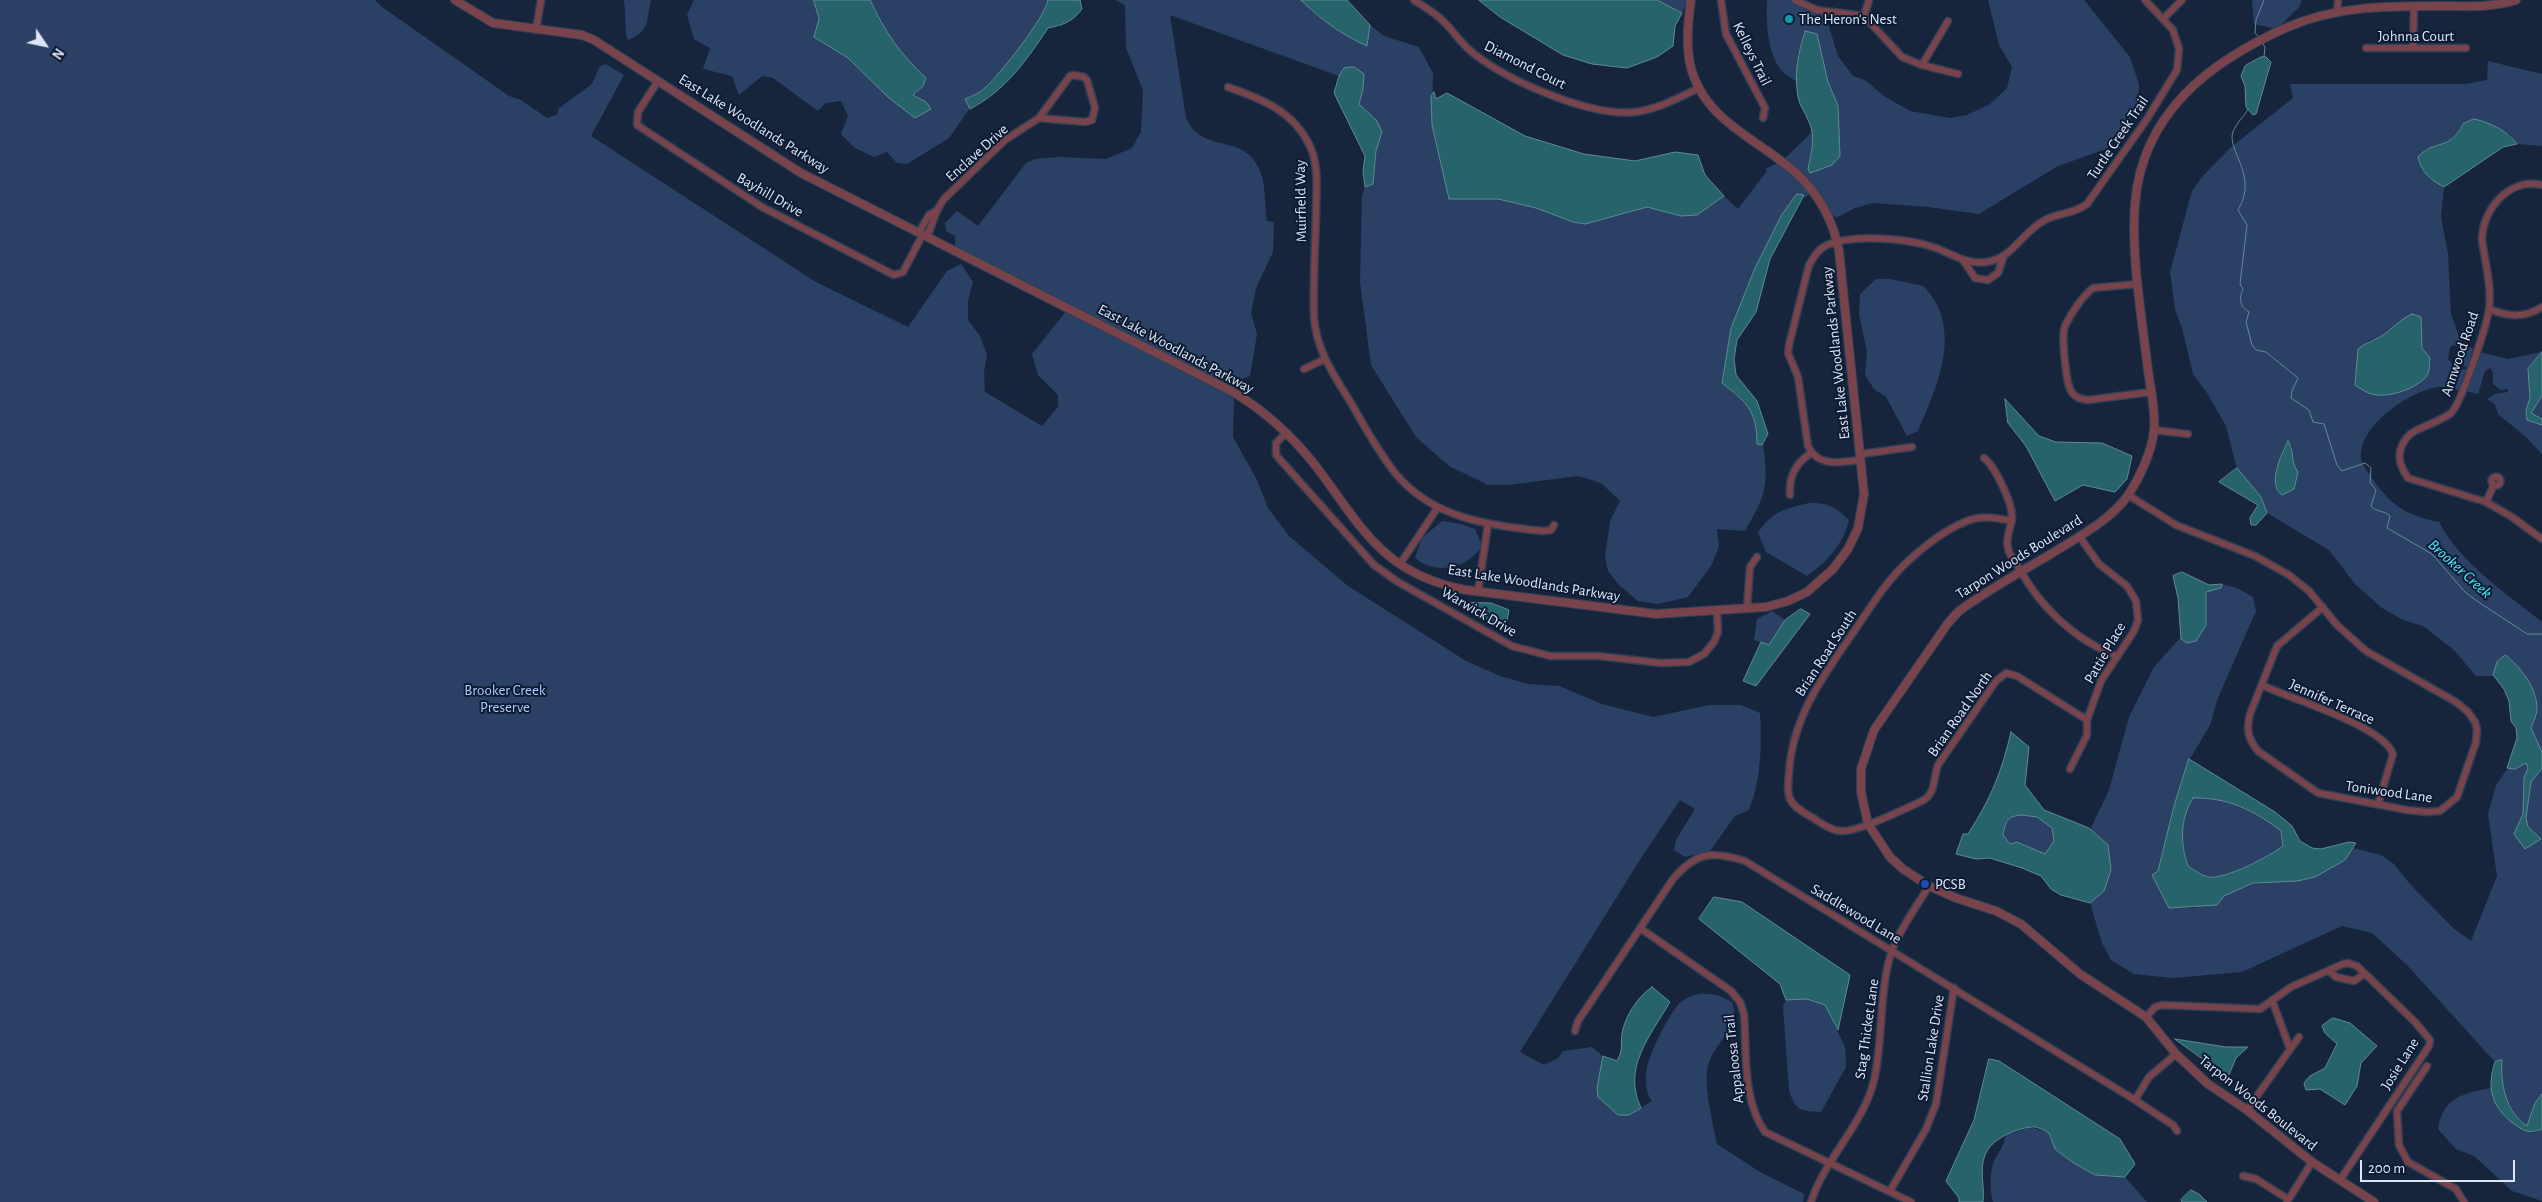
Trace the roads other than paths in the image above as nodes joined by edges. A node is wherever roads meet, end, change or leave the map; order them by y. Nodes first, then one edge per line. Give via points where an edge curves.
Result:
1 (455, 0) edge
2 (541, 0) edge
3 (1414, 0) edge
4 (1691, 0) edge
5 (1696, 0) edge
6 (1721, 0) edge
7 (1795, 0) edge
8 (1869, 0) edge
9 (2145, 0) edge
10 (2182, 0) edge
11 (2338, 0) edge
12 (2516, 0) edge
13 (1802, 1) edge
14 (2449, 3) edge
15 (2414, 6) junction
16 (2337, 12) junction
17 (1864, 16) junction
18 (2164, 18) junction
19 (1948, 21) dead end
20 (1689, 26) junction
21 (536, 30) junction
22 (2366, 48) dead end
23 (2413, 48) junction
24 (2466, 48) dead end
25 (1922, 65) junction
26 (1958, 74) dead end
27 (658, 81) junction
28 (1228, 87) dead end
29 (1699, 88) junction
30 (1038, 118) junction
31 (1763, 118) dead end
32 (2542, 185) edge
33 (923, 234) junction
34 (1838, 243) junction
35 (2004, 255) junction
36 (1963, 260) junction
37 (2138, 284) junction
38 (2542, 307) edge
39 (2489, 309) junction
40 (1325, 359) junction
41 (1304, 369) dead end
42 (2151, 392) junction
43 (2154, 430) junction
44 (1286, 433) junction
45 (2188, 434) dead end
46 (1912, 447) dead end
47 (1811, 453) junction
48 (1861, 457) junction
49 (1984, 458) dead end
50 (2494, 485) dead end
51 (1790, 495) dead end
52 (2128, 495) junction
53 (2486, 502) junction
54 (1438, 507) junction
55 (2012, 521) junction
56 (1488, 524) junction
57 (1554, 525) dead end
58 (2080, 536) junction
59 (2542, 539) edge
60 (1757, 557) dead end
61 (1400, 564) junction
62 (2020, 572) junction
63 (1478, 591) junction
64 (2323, 607) junction
65 (1748, 608) junction
66 (1717, 611) junction
67 (2116, 656) junction
68 (2262, 685) junction
69 (2087, 720) junction
70 (2070, 769) dead end
71 (2378, 804) junction
72 (1868, 824) junction
73 (1929, 886) junction
74 (1640, 928) junction
75 (1893, 951) junction
76 (2329, 971) junction
77 (2364, 974) junction
78 (1954, 988) junction
79 (2272, 1000) junction
80 (2146, 1017) junction
81 (1575, 1032) dead end
82 (2299, 1037) dead end
83 (2290, 1049) junction
84 (2176, 1054) junction
85 (2427, 1066) dead end
86 (2135, 1100) junction
87 (2247, 1110) junction
88 (2177, 1131) dead end
89 (2312, 1162) junction
90 (1828, 1163) junction
91 (2243, 1176) dead end
92 (2340, 1180) junction
93 (1890, 1191) junction
94 (2287, 1201) edge
95 (1811, 1202) edge
96 (1911, 1202) edge
97 (2374, 1202) edge
98 (2464, 1202) edge

1 - 21 street, East Lake Woodlands Parkway via 493,23
2 - 21 street
3 - 29 street, Diamond Court via 1439,17 1478,57 1514,78 1599,110 1634,112 1666,104
4 - 20 street, East Lake Woodlands Parkway
5 - 20 street, East Lake Woodlands Parkway
6 - 31 street, Kelleys Trail via 1726,34 1765,108
7 - 13 street
8 - 17 street
9 - 18 street, Turtle Creek Trail
10 - 18 street
11 - 16 street
12 - 14 street, Tarpon Woods Boulevard via 2500,4
13 - 17 street via 1817,10
14 - 15 street, Tarpon Woods Boulevard
15 - 16 street, Tarpon Woods Boulevard
15 - 23 street
16 - 37 street, Tarpon Woods Boulevard via 2307,19 2230,56 2178,100 2162,122 2139,177 2135,205
17 - 25 street via 1897,52
18 - 35 street, Turtle Creek Trail via 2178,44 2179,62 2173,80 2147,119 2087,204 2045,219
19 - 25 street
20 - 29 street, East Lake Woodlands Parkway via 1688,53
21 - 27 street, East Lake Woodlands Parkway via 588,37
22 - 23 street, Johnna Court
23 - 24 street, Johnna Court
25 - 26 street
27 - 33 street, East Lake Woodlands Parkway via 801,173
27 - 33 street, Bayhill Drive via 638,112 637,125 762,207 894,276 903,272
28 - 40 street, Muirfield Way via 1279,109 1299,128 1313,153 1316,177 1315,324
29 - 34 street, East Lake Woodlands Parkway via 1722,119 1802,179 1827,212
30 - 30 street, Enclave Drive via 1070,76 1079,75 1087,80 1095,108 1092,120
30 - 33 street, Enclave Drive via 998,147 944,199 929,215
32 - 39 street, Annwood Road via 2526,184 2510,190 2495,203 2484,220 2482,240
33 - 44 street, East Lake Woodlands Parkway via 1233,392
34 - 36 street, Turtle Creek Trail via 1887,239 1918,243
34 - 47 street via 1821,249 1809,265 1788,345 1798,377
34 - 48 street, East Lake Woodlands Parkway
35 - 36 street, Turtle Creek Trail via 1987,262
35 - 36 street, Turtle Creek Trail via 1998,273 1988,280 1975,278
37 - 42 street, Tarpon Woods Boulevard
37 - 42 street via 2093,288 2087,293 2064,327 2068,382 2071,392 2079,399
38 - 39 street via 2522,316
39 - 53 street, Annwood Road via 2459,402 2443,419 2406,437 2398,459 2408,478 2418,483
40 - 41 street
40 - 54 street, Muirfield Way via 1396,474 1417,494
42 - 43 street, Tarpon Woods Boulevard
43 - 45 street
43 - 52 street, Tarpon Woods Boulevard via 2144,465
44 - 61 street, East Lake Woodlands Parkway via 1368,538
44 - 66 street, Warwick Drive via 1276,443 1276,455 1368,560 1392,578 1512,646 1550,656 1689,662 1704,654 1714,642 1718,632
46 - 48 street
47 - 48 street via 1831,463
47 - 51 street via 1794,471
48 - 65 street, East Lake Woodlands Parkway via 1862,514 1841,559 1806,592 1780,603
49 - 55 street via 1991,463 2010,505
50 - 53 street
52 - 58 street, Tarpon Woods Boulevard via 2108,516
52 - 64 street, Toniwood Lane via 2176,525 2255,556 2289,575
53 - 59 street, Annwood Road
54 - 56 street, Muirfield Way
54 - 61 street
55 - 62 street via 2008,548
55 - 72 street, Brian Road South via 1989,517 1970,520 1928,544 1904,564 1851,635 1803,713 1793,738 1789,765 1788,786 1793,804 1841,831
56 - 57 street, Muirfield Way via 1543,531 1552,530
56 - 63 street
58 - 62 street, Tarpon Woods Boulevard
58 - 67 street, Pattie Place via 2099,564 2127,586 2136,601 2138,620
60 - 65 street via 1750,567
61 - 63 street, East Lake Woodlands Parkway via 1418,575
62 - 67 street via 2042,604 2059,620
62 - 72 street, Tarpon Woods Boulevard via 1958,611 1874,730 1861,769 1861,792
63 - 66 street, East Lake Woodlands Parkway via 1646,614
64 - 68 street, Toniwood Lane via 2276,646
64 - 71 street, Toniwood Lane via 2337,625 2366,651 2456,702 2468,712 2477,729 2476,742 2457,797 2440,811 2408,810
65 - 66 street, East Lake Woodlands Parkway
67 - 69 street, Pattie Place via 2101,681
68 - 71 street, Jennifer Terrace via 2336,714 2390,747 2393,754
68 - 71 street, Toniwood Lane via 2248,724 2251,743 2258,751 2318,793
69 - 70 street, Pattie Place via 2087,734
69 - 72 street, Brian Road North via 2017,676 2006,673 1996,681 1938,765 1929,797
72 - 73 street, Tarpon Woods Boulevard via 1890,857
73 - 75 street, Stag Thicket Lane via 1895,942
73 - 80 street, Tarpon Woods Boulevard via 2021,924 2080,974
74 - 75 street, Saddlewood Lane via 1686,864 1701,856 1720,853 1745,861
74 - 81 street, Saddlewood Lane via 1578,1021
74 - 90 street, Appaloosa Trail via 1731,991 1740,1002 1755,1118 1765,1132
75 - 78 street, Saddlewood Lane
75 - 90 street, Stag Thicket Lane via 1888,967 1874,1081
76 - 77 street via 2336,977 2354,981
76 - 77 street via 2348,963
76 - 79 street via 2291,987
77 - 92 street, Josie Lane via 2430,1040
78 - 86 street, Saddlewood Lane
78 - 93 street, Stallion Lake Drive via 1936,1104 1926,1129
79 - 80 street via 2260,1009 2162,1005 2155,1007
79 - 83 street
80 - 84 street, Tarpon Woods Boulevard
82 - 83 street
83 - 87 street
84 - 86 street via 2148,1077
84 - 87 street, Tarpon Woods Boulevard via 2208,1084
85 - 98 street via 2397,1111 2399,1145 2408,1162 2456,1189
86 - 88 street, Saddlewood Lane
87 - 89 street, Tarpon Woods Boulevard
89 - 92 street, Tarpon Woods Boulevard
89 - 94 street
90 - 93 street, Appaloosa Trail
90 - 95 street, Stag Thicket Lane
91 - 94 street via 2256,1179
92 - 97 street, Tarpon Woods Boulevard
93 - 96 street, Appaloosa Trail

